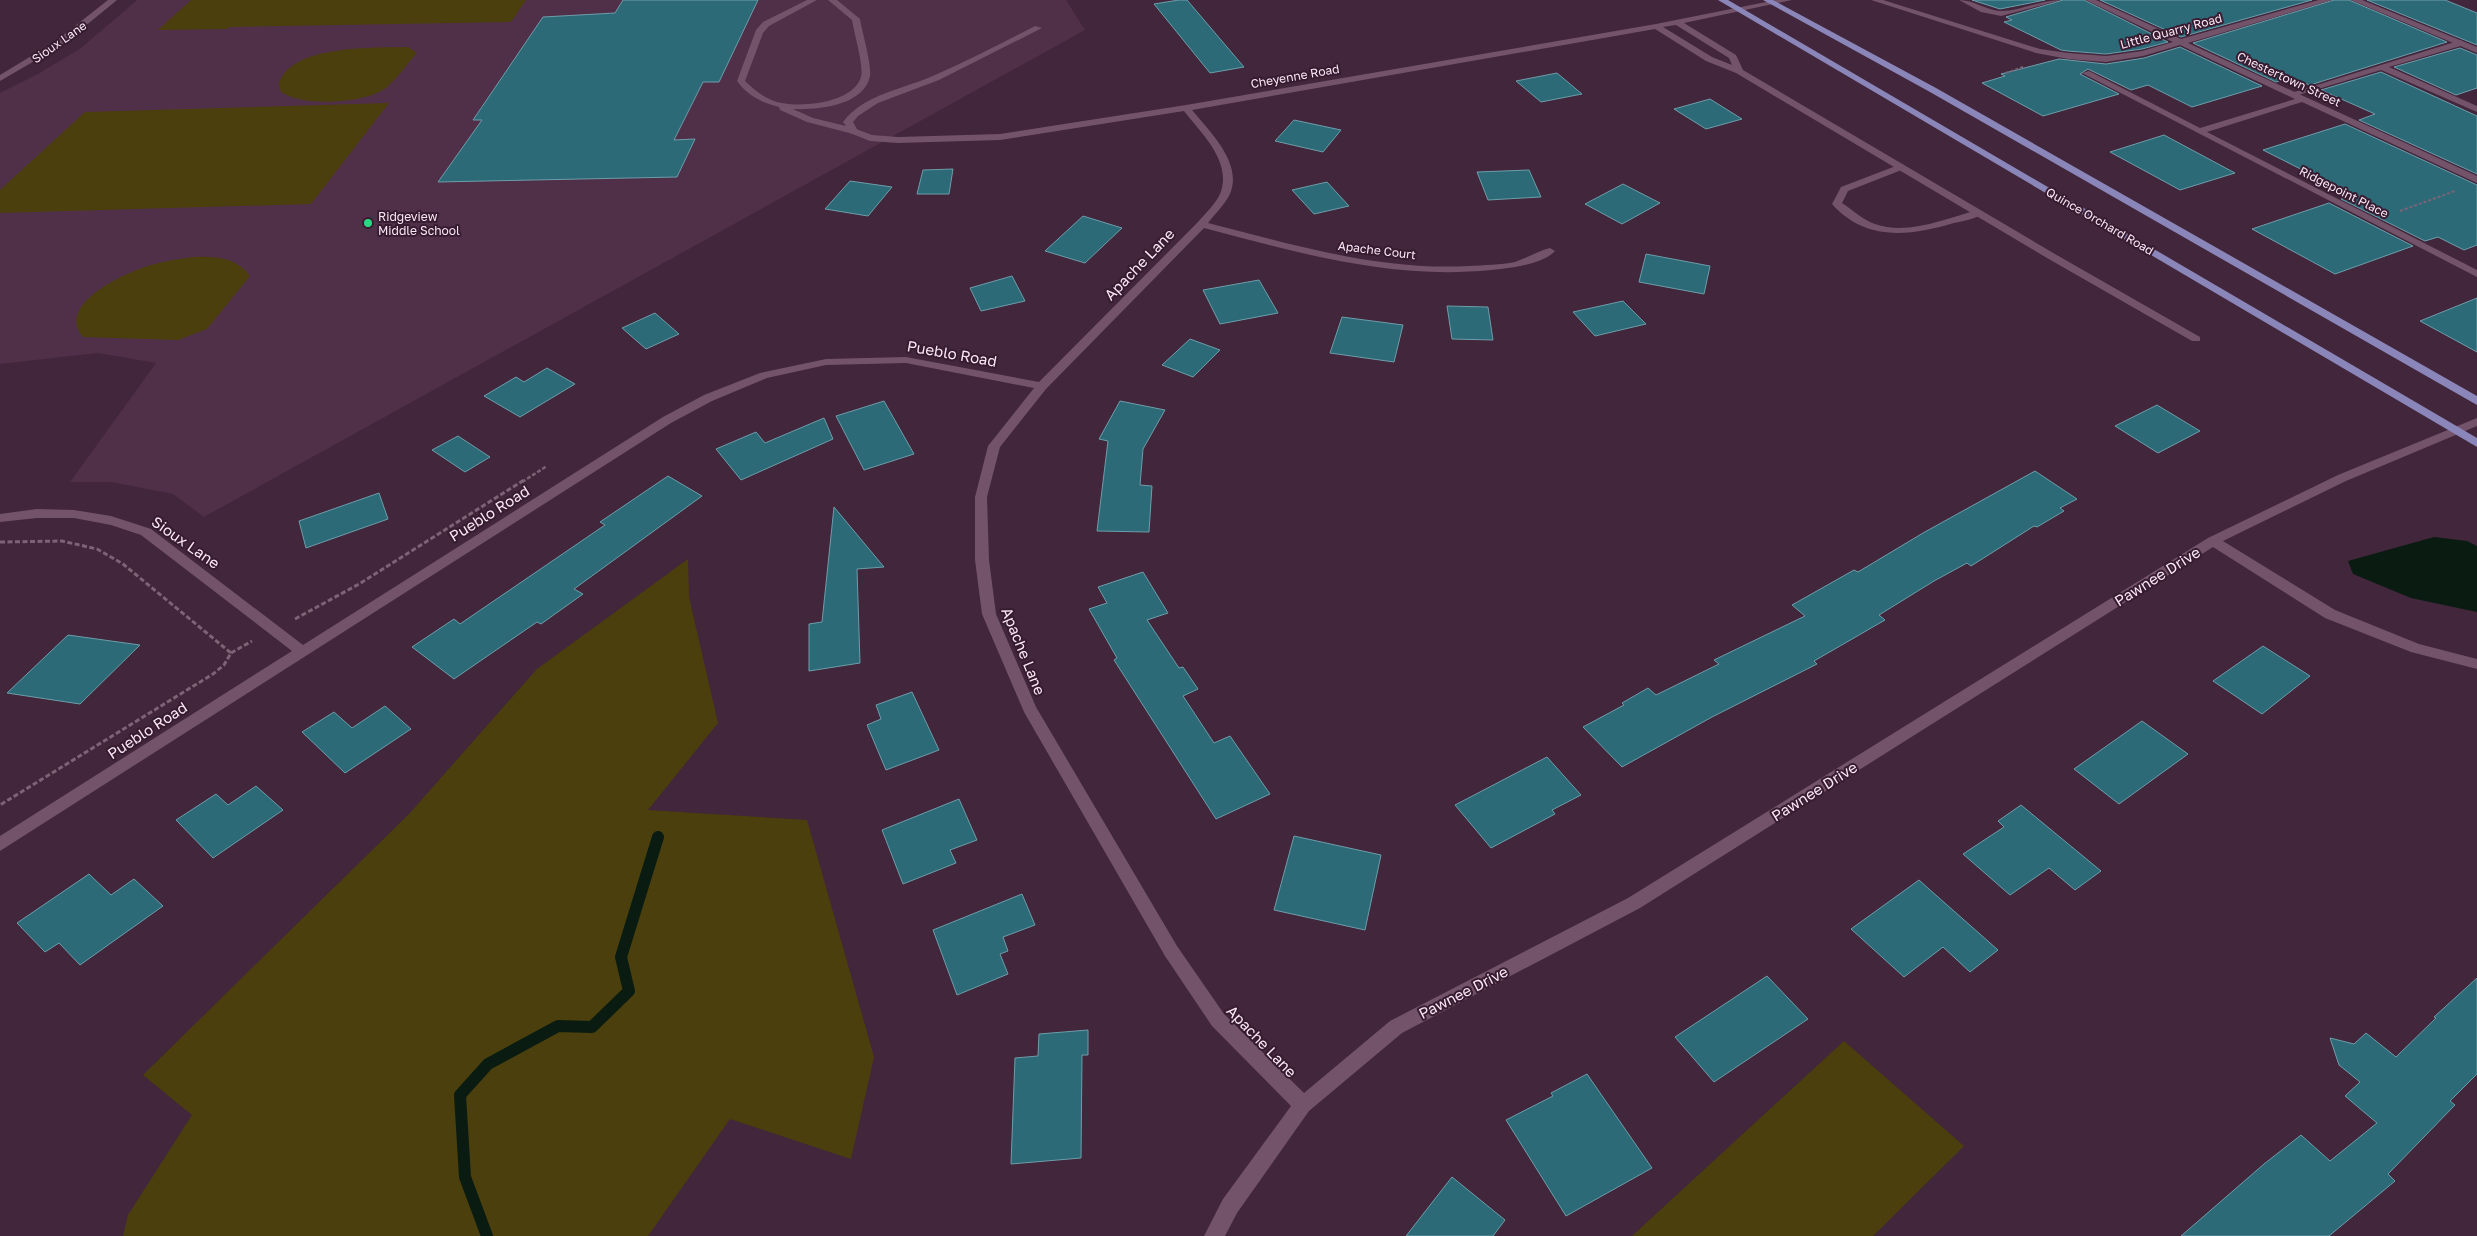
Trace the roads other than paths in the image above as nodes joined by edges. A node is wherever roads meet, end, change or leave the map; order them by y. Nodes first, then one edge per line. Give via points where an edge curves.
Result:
1 (113, 0) edge
2 (813, 0) edge
3 (832, 0) edge
4 (1722, 0) edge
5 (1788, 0) edge
6 (1875, 0) edge
7 (1963, 0) edge
8 (2057, 0) edge
9 (2090, 0) edge
10 (2328, 0) edge
11 (2355, 0) edge
12 (1769, 1) edge
13 (1738, 9) junction
14 (1677, 22) junction
15 (1656, 26) junction
16 (1038, 28) dead end
17 (2181, 42) junction
18 (2460, 43) junction
19 (2477, 50) edge
20 (2381, 67) junction
21 (1739, 70) junction
22 (2086, 73) dead end
23 (0, 78) edge
24 (2292, 94) junction
25 (2303, 99) junction
26 (773, 104) junction
27 (1186, 108) junction
28 (2477, 109) edge
29 (853, 131) junction
30 (2199, 131) junction
31 (1901, 167) junction
32 (2477, 180) edge
33 (1978, 213) junction
34 (1202, 224) junction
35 (1550, 251) dead end
36 (2477, 274) edge
37 (2196, 339) dead end
38 (1042, 386) junction
39 (2477, 401) edge
40 (2477, 422) edge
41 (2455, 430) junction
42 (2477, 443) edge
43 (0, 518) edge
44 (2213, 541) junction
45 (301, 651) junction
46 (2477, 664) edge
47 (0, 844) edge
48 (1303, 1105) junction
49 (1214, 1236) edge

1 - 23 street, Sioux Lane via 45,53
2 - 26 street, Cheyenne Road via 766,24 741,81 745,87
3 - 26 street via 856,19 865,83 855,94 817,106
4 - 13 main road, Quince Orchard Road
5 - 12 street
6 - 17 street, Little Quarry Road via 2024,47 2068,56 2118,58
7 - 8 street via 1988,12 2001,14
9 - 17 street, Chestertown Street
10 - 17 street, Little Quarry Road
11 - 18 street
12 - 13 street
12 - 39 main road via 1933,90
13 - 14 street, Cheyenne Road
13 - 41 main road, Quince Orchard Road
14 - 15 street, Cheyenne Road
14 - 21 street via 1733,57
15 - 21 street via 1709,59
15 - 27 street, Cheyenne Road
16 - 29 street via 936,78 868,105 848,122
17 - 24 street, Chestertown Street
18 - 19 street
18 - 20 street
20 - 24 street
20 - 28 street
21 - 31 street
22 - 30 street, Ridgepoint Place
24 - 25 street, Chestertown Street
25 - 30 street
25 - 32 street, Chestertown Street
26 - 29 street, Cheyenne Road via 810,120
27 - 29 street, Cheyenne Road via 1000,137 898,140 870,138
27 - 34 street, Apache Lane via 1216,146 1228,169 1226,194
30 - 36 street, Ridgepoint Place
31 - 33 street
31 - 33 street via 1844,190 1838,204 1872,227 1893,230 1922,228
33 - 37 street
34 - 35 street, Apache Court via 1288,247 1393,266 1461,270 1517,264
34 - 38 street, Apache Lane
38 - 45 street, Pueblo Road via 906,360 826,362 764,375 708,398 667,420
38 - 48 street, Apache Lane via 994,446 981,497 982,560 989,614 1029,708 1171,951 1218,1020
40 - 41 street, Pawnee Drive
41 - 42 main road, Quince Orchard Road
41 - 44 street, Pawnee Drive via 2342,478
43 - 45 street, Sioux Lane via 51,513 97,517 146,532
44 - 46 street via 2330,614 2416,648
44 - 48 street, Pawnee Drive via 1634,903 1396,1027
45 - 47 street, Pueblo Road
48 - 49 street, Pawnee Drive via 1230,1206

